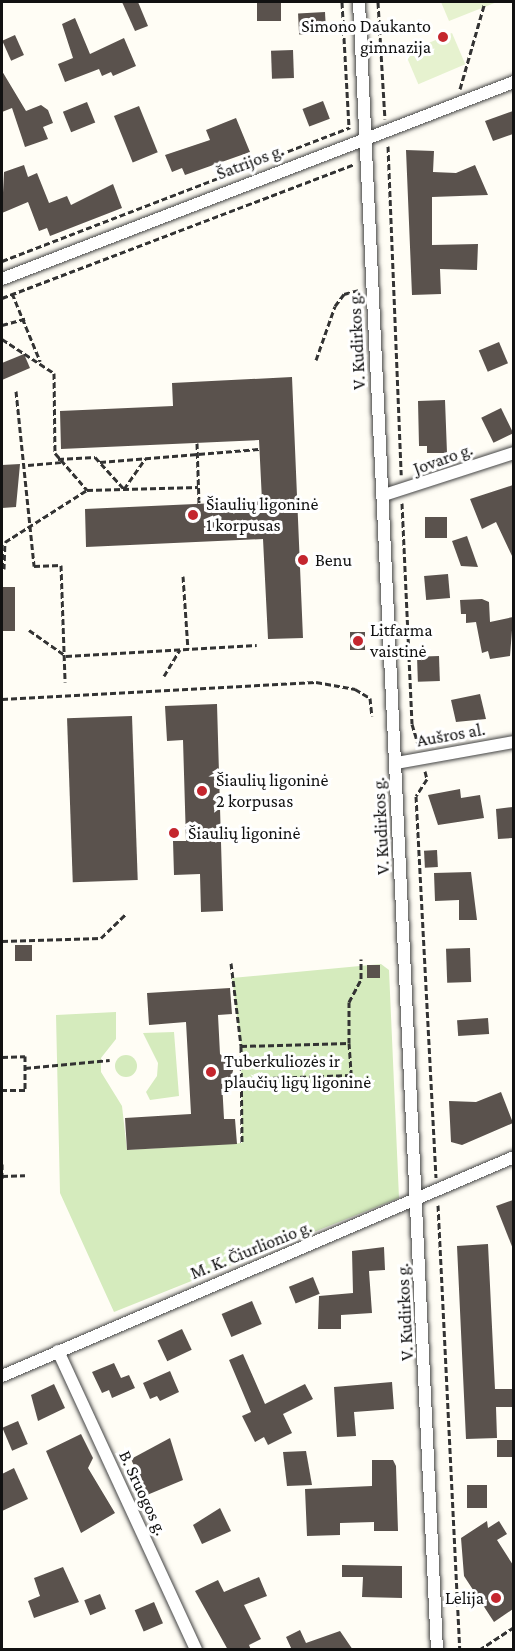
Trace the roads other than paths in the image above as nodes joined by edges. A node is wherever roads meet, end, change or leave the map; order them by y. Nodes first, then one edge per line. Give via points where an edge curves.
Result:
1 (359, 2) edge
2 (513, 82) edge
3 (366, 136) junction
4 (3, 278) edge
5 (513, 453) edge
6 (384, 495) junction
7 (513, 742) edge
8 (396, 764) junction
9 (513, 1157) edge
10 (418, 1202) junction
11 (57, 1351) junction
12 (2, 1376) edge
13 (196, 1650) edge
14 (437, 1650) edge

1 - 3 street, V. Kudirkos g.
2 - 3 street, Šatrijos g.
3 - 4 street, Šatrijos g.
3 - 6 street, V. Kudirkos g.
5 - 6 street, Jovaro g.
6 - 8 street, V. Kudirkos g.
7 - 8 street, Aušros al.
8 - 10 street, V. Kudirkos g.
9 - 10 street, M. K. Čiurlionio g.
10 - 11 street, M. K. Čiurlionio g.
10 - 14 street, V. Kudirkos g.
11 - 12 street, M. K. Čiurlionio g.
11 - 13 street, B. Sruogos g.

